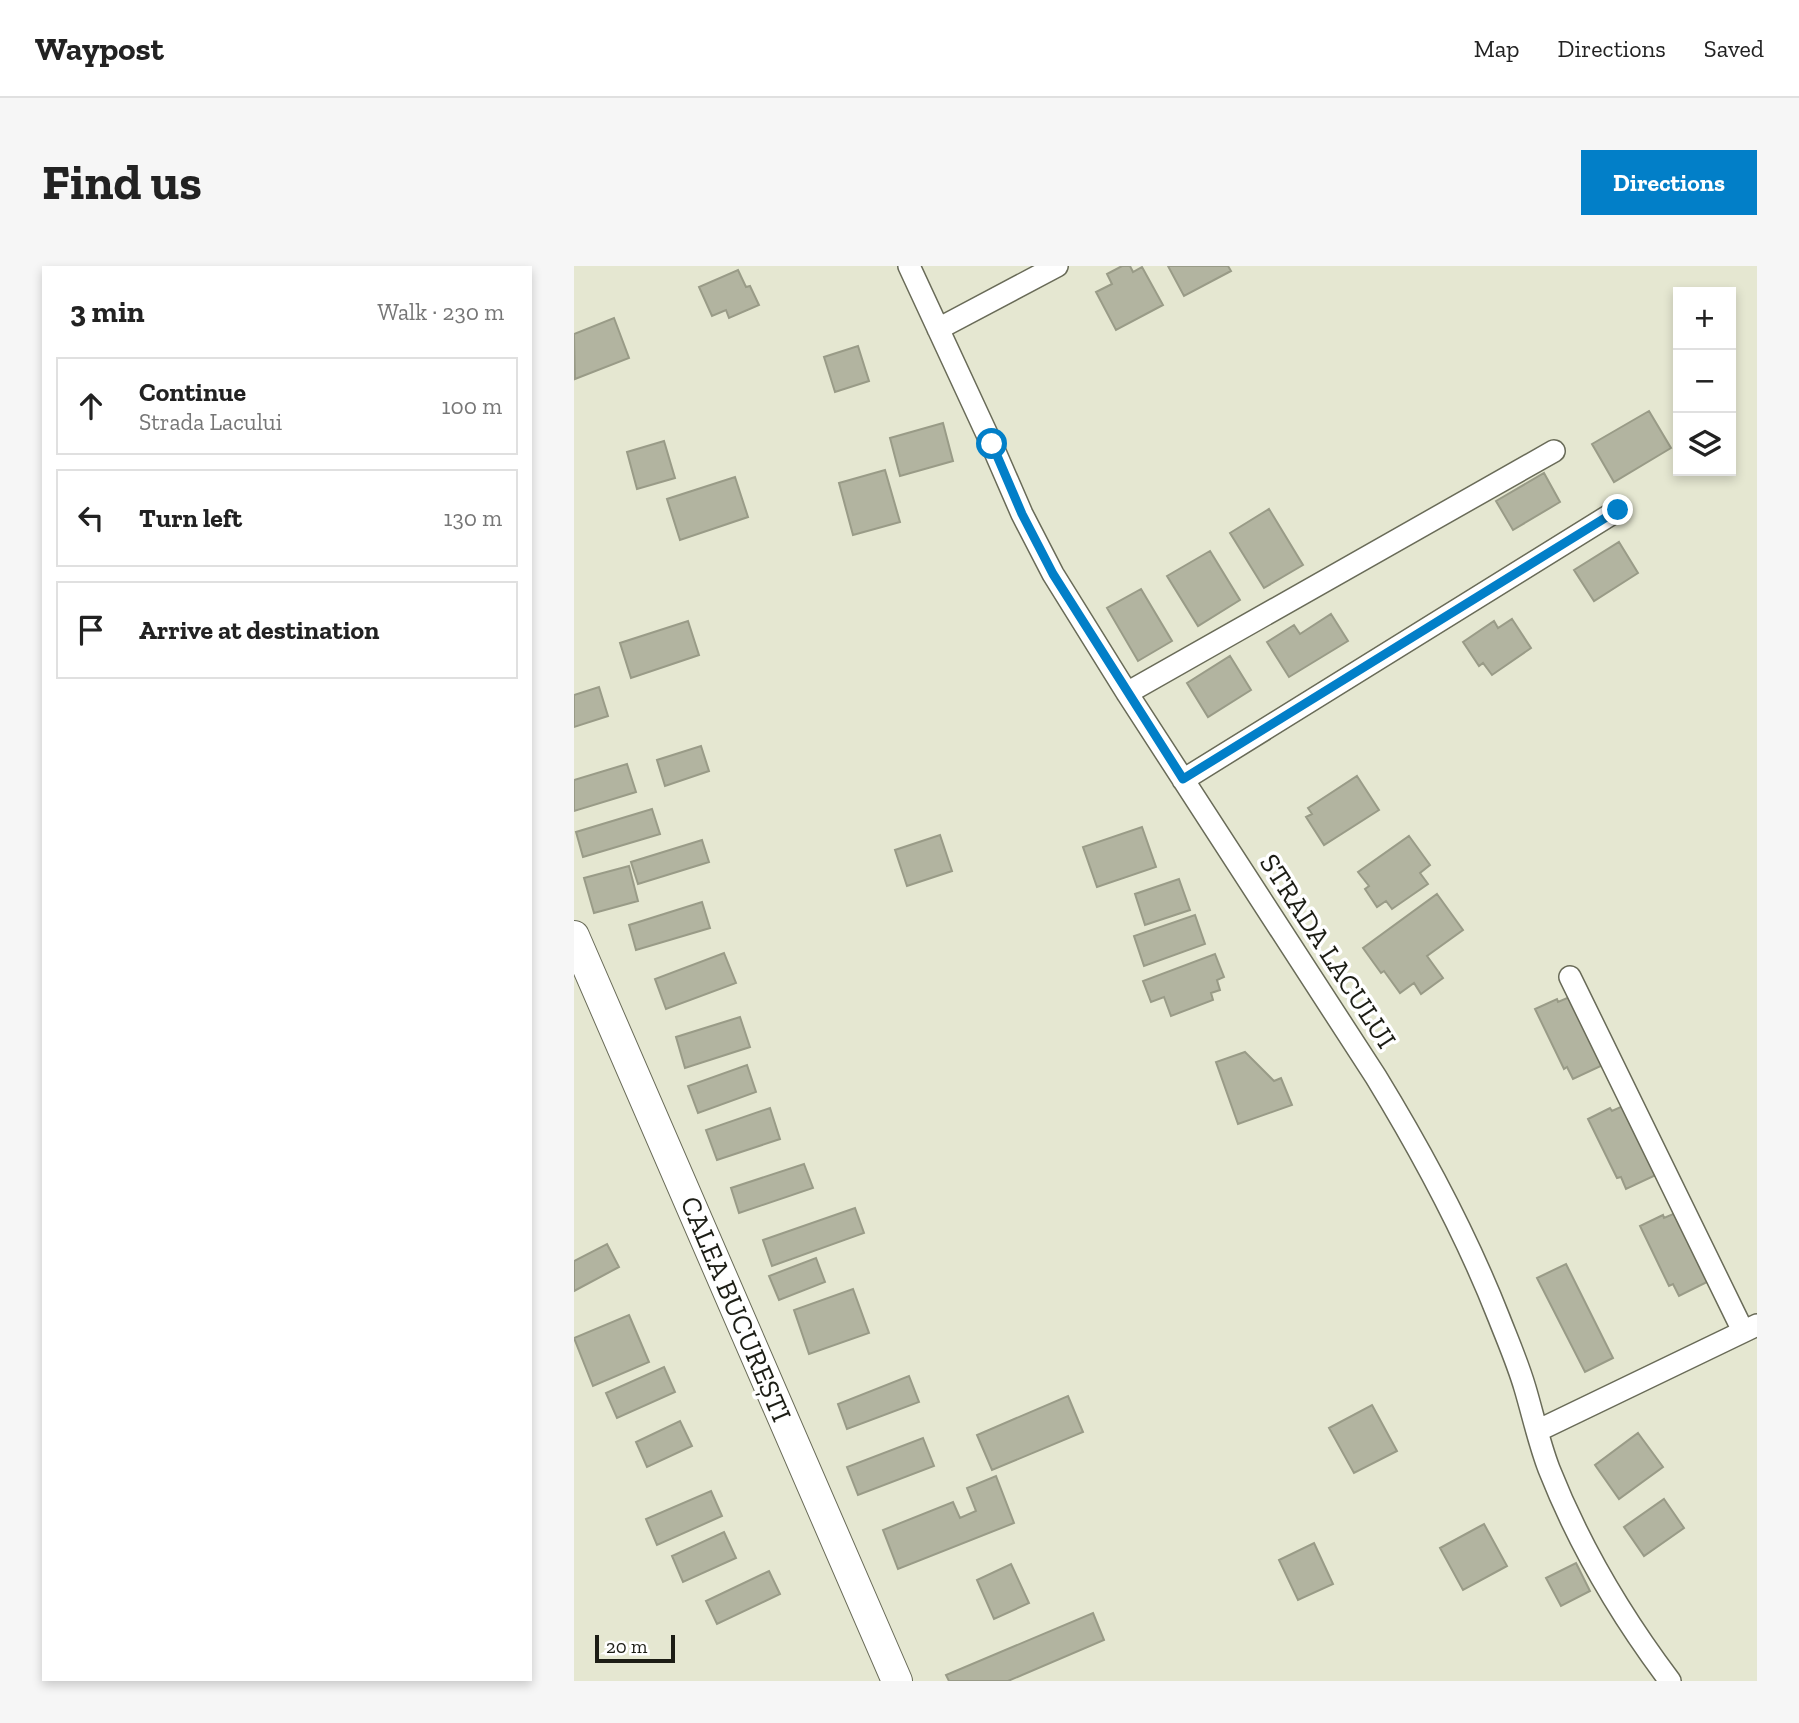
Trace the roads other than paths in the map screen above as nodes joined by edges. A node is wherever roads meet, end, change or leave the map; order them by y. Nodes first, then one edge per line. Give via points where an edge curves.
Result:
1 (909, 266) edge
2 (1057, 266) edge
3 (938, 330) junction
4 (1555, 451) dead end
5 (1618, 510) dead end
6 (1127, 693) junction
7 (1183, 779) junction
8 (574, 936) edge
9 (1570, 977) dead end
10 (1750, 1328) edge
11 (1537, 1431) junction
12 (897, 1681) edge
13 (1670, 1681) edge

1 - 3 street, STRADA LACULUI
2 - 3 street
3 - 6 street, STRADA LACULUI via 1038,546
4 - 6 street
5 - 7 street
6 - 7 street, STRADA LACULUI
7 - 11 street, STRADA LACULUI via 1376,1077 1452,1212 1499,1319
8 - 12 main road, CALEA BUCUREȘTI
9 - 10 street
10 - 11 street
11 - 13 street, STRADA LACULUI via 1582,1543

